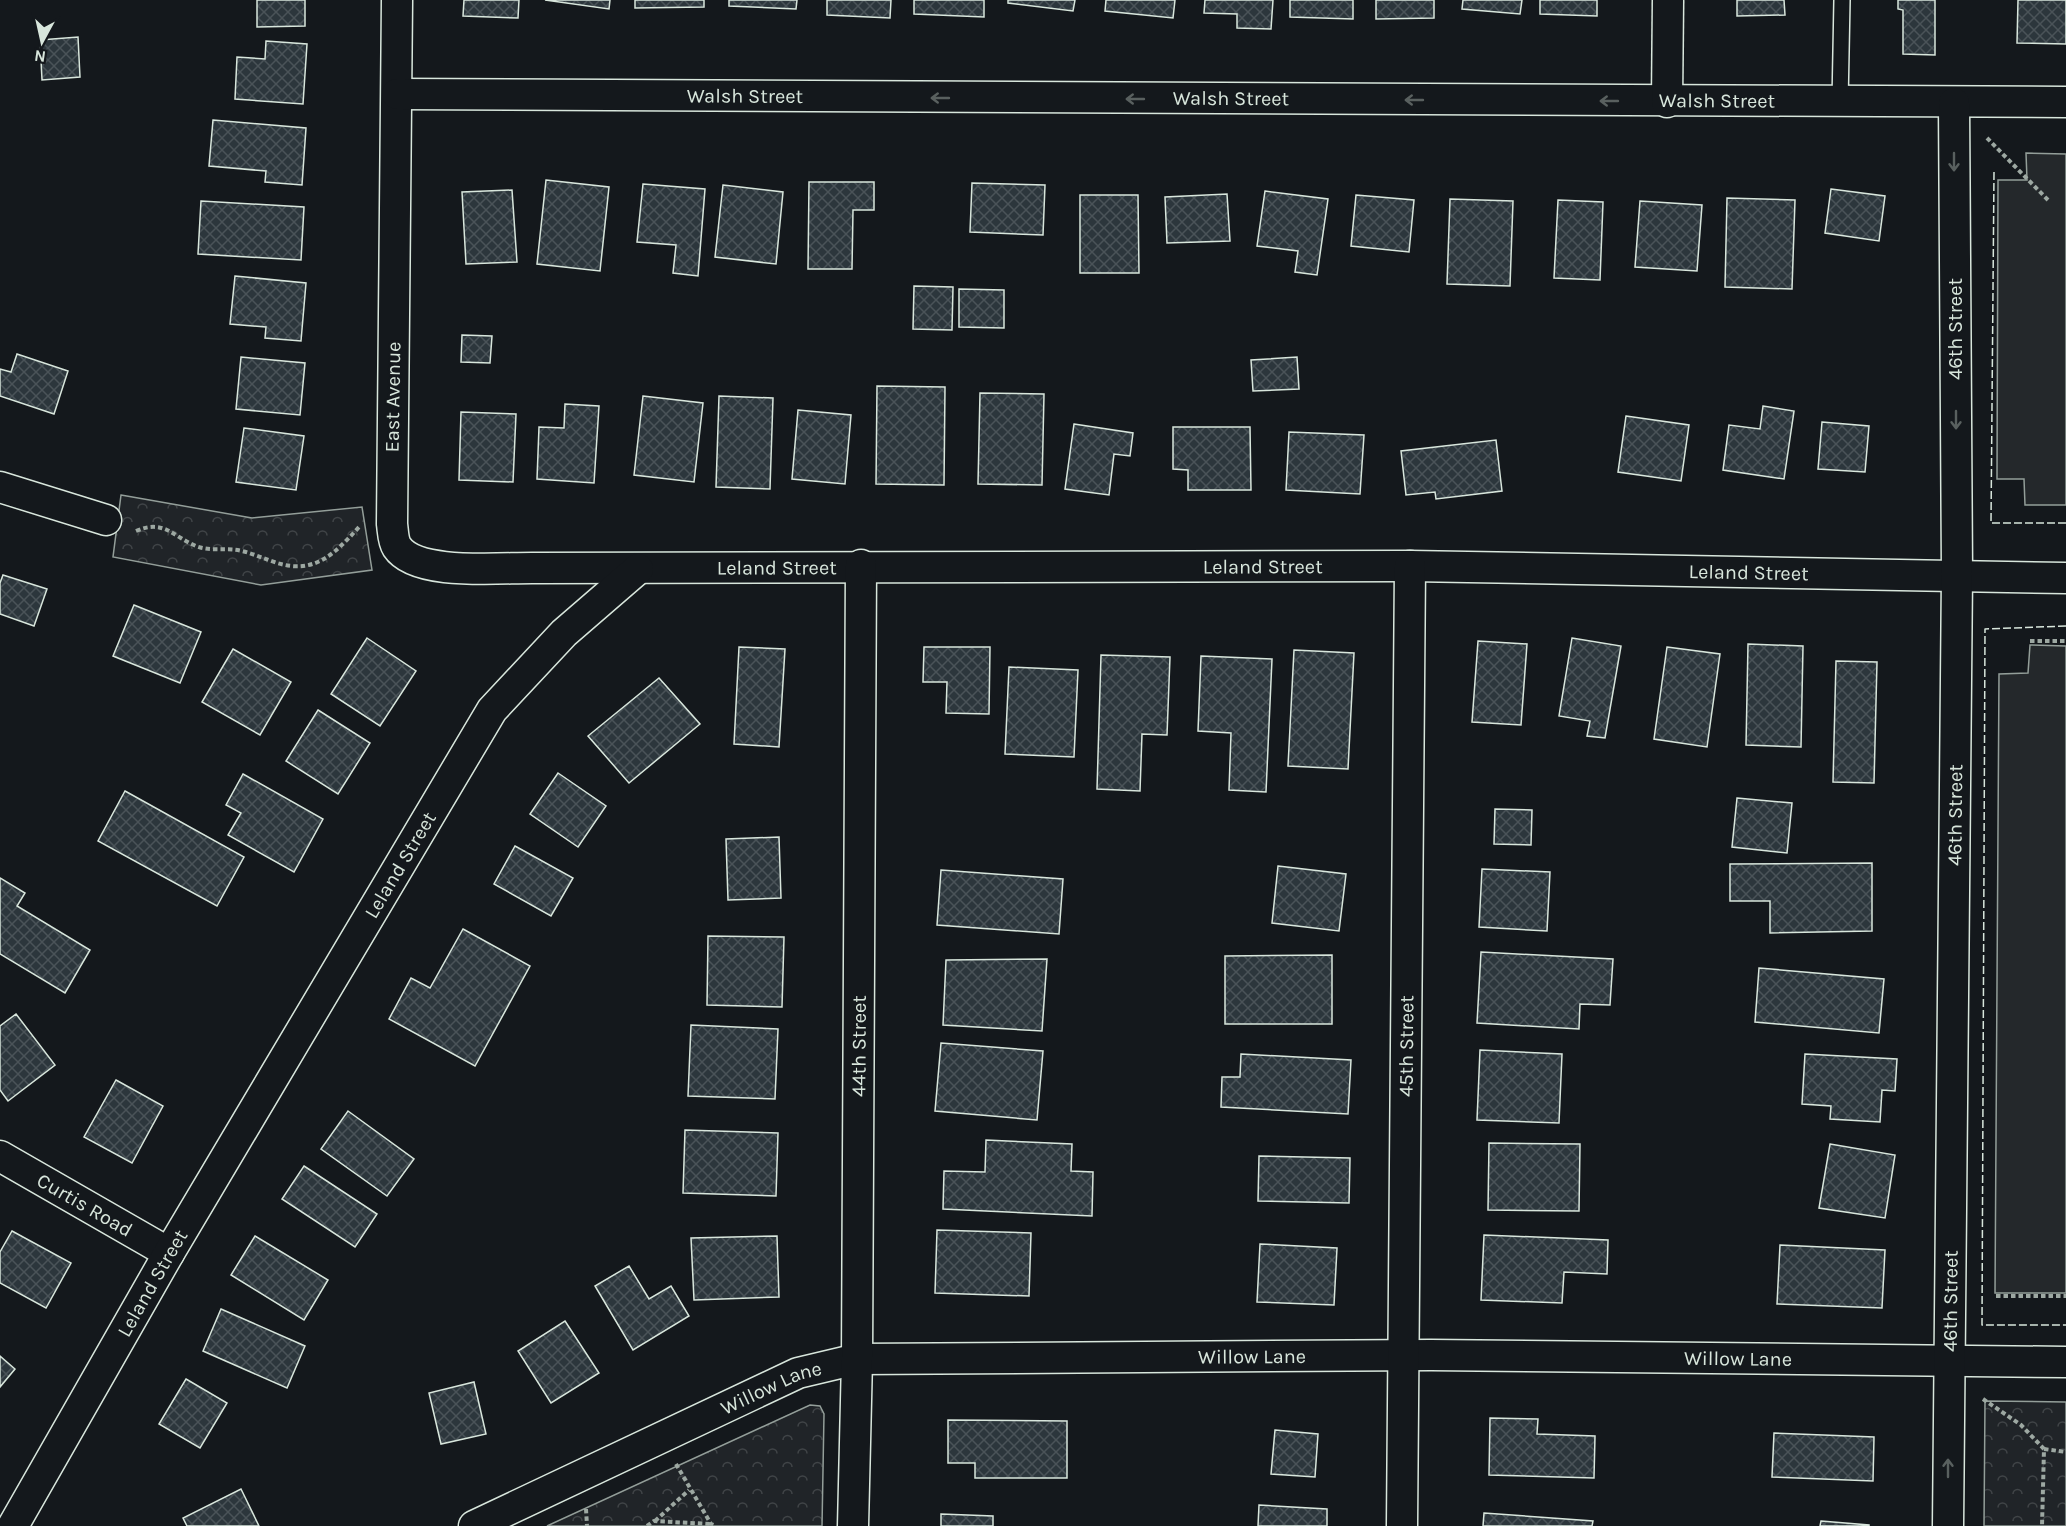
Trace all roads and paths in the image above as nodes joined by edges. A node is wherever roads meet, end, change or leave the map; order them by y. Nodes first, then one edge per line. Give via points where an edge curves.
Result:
1 (397, 0) edge
2 (1668, 0) edge
3 (1842, 0) edge
4 (397, 94) junction
5 (1667, 102) junction
6 (2066, 102) edge
7 (1840, 103) junction
8 (1954, 103) junction
9 (1985, 135) dead end
10 (2048, 200) dead end
11 (0, 487) edge
12 (106, 520) joint
13 (366, 520) dead end
14 (861, 565) junction
15 (1410, 566) junction
16 (638, 568) junction
17 (1957, 574) junction
18 (2066, 578) edge
19 (2030, 641) dead end
20 (2066, 641) edge
21 (0, 1156) edge
22 (169, 1253) junction
23 (1996, 1296) dead end
24 (2066, 1296) edge
25 (1402, 1354) junction
26 (857, 1359) junction
27 (1949, 1359) junction
28 (2066, 1362) edge
29 (1983, 1399) dead end
30 (2044, 1449) junction
31 (2066, 1452) edge
32 (676, 1464) dead end
33 (689, 1490) junction
34 (585, 1506) dead end
35 (654, 1521) junction
36 (713, 1525) edge
37 (13, 1526) edge
38 (474, 1526) edge
39 (587, 1526) edge
40 (647, 1526) edge
41 (853, 1526) edge
42 (1402, 1526) edge
43 (1948, 1526) edge
44 (2042, 1526) edge

1 - 4 street, East Avenue
2 - 5 street
3 - 7 lane
5 -> 4 street, Walsh Street
4 - 16 street, East Avenue via 392,524 396,546 411,560 432,566
5 - 7 street, Walsh Street
6 - 8 street, Walsh Street
7 - 8 street, Walsh Street
8 -> 17 street, 46th Street
9 - 10 path
11 - 12 street
12 - 13 path via 117,532 130,534 148,526 168,529 209,550 242,551 280,564 306,567 332,556
14 - 15 street, Leland Street
14 - 16 street, Leland Street
14 - 26 street, 44th Street
15 - 17 street, Leland Street
15 - 25 street, 45th Street
16 - 22 street, Leland Street via 564,633 492,710
17 - 18 street, Leland Street
17 - 27 street, 46th Street
19 - 20 path
21 - 22 street, Curtis Road
22 - 37 street, Leland Street
23 - 24 path
25 - 26 street, Willow Lane
25 - 27 street, Willow Lane
25 - 42 street, 45th Street
26 - 38 street, Willow Lane via 798,1373
26 - 41 street, 44th Street
27 - 28 street, Willow Lane
43 -> 27 street, 46th Street
29 - 30 path via 2021,1425
30 - 31 path
30 - 44 path
32 - 33 path
33 - 35 path
33 - 36 path
34 - 39 path
35 - 36 path
35 - 40 path

